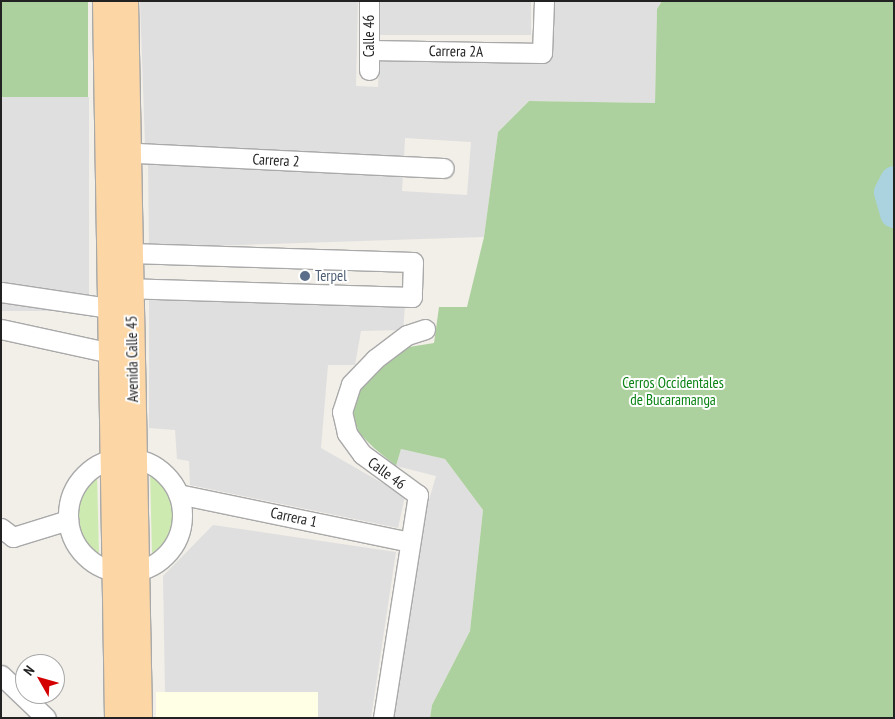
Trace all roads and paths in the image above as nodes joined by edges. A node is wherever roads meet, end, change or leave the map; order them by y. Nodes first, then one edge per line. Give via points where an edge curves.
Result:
1 (105, 1) edge
2 (125, 1) edge
3 (370, 1) edge
4 (544, 1) edge
5 (370, 50) junction
6 (369, 70) dead end
7 (118, 153) junction
8 (444, 168) dead end
9 (130, 254) junction
10 (131, 288) junction
11 (1, 292) edge
12 (110, 308) junction
13 (1, 329) edge
14 (425, 329) dead end
15 (111, 353) junction
16 (123, 459) junction
17 (178, 494) junction
18 (68, 520) junction
19 (5, 537) edge
20 (410, 542) junction
21 (125, 571) junction
22 (1, 675) edge
23 (46, 718) edge
24 (117, 718) edge
25 (138, 718) edge
26 (383, 718) edge

1 - 7 main road, Avenida Calle 45
2 - 7 main road, Avenida Calle 45
3 - 5 street, Calle 46
4 - 5 street, Carrera 2A via 542,53
5 - 6 street, Calle 46
7 - 8 street, Carrera 2
7 - 9 main road, Avenida Calle 45
7 - 12 main road, Avenida Calle 45
9 - 10 main road, Avenida Calle 45
9 - 10 street via 413,262 412,296
10 - 16 main road, Avenida Calle 45
11 - 12 street
12 - 15 main road, Avenida Calle 45
13 - 15 street
14 - 20 street, Calle 46 via 391,345 365,369 351,384 342,412 351,442 362,454 418,495
15 - 16 main road, Avenida Calle 45
16 - 17 street via 159,470
16 - 18 street via 79,481
16 - 21 main road, Avenida Calle 45
17 - 20 street, Carrera 1
17 - 21 street via 181,523 177,537 160,560
18 - 19 street
18 - 21 street via 79,549 89,560
20 - 26 street, Calle 46
21 - 24 main road, Avenida Calle 45
21 - 25 main road, Avenida Calle 45
22 - 23 street

